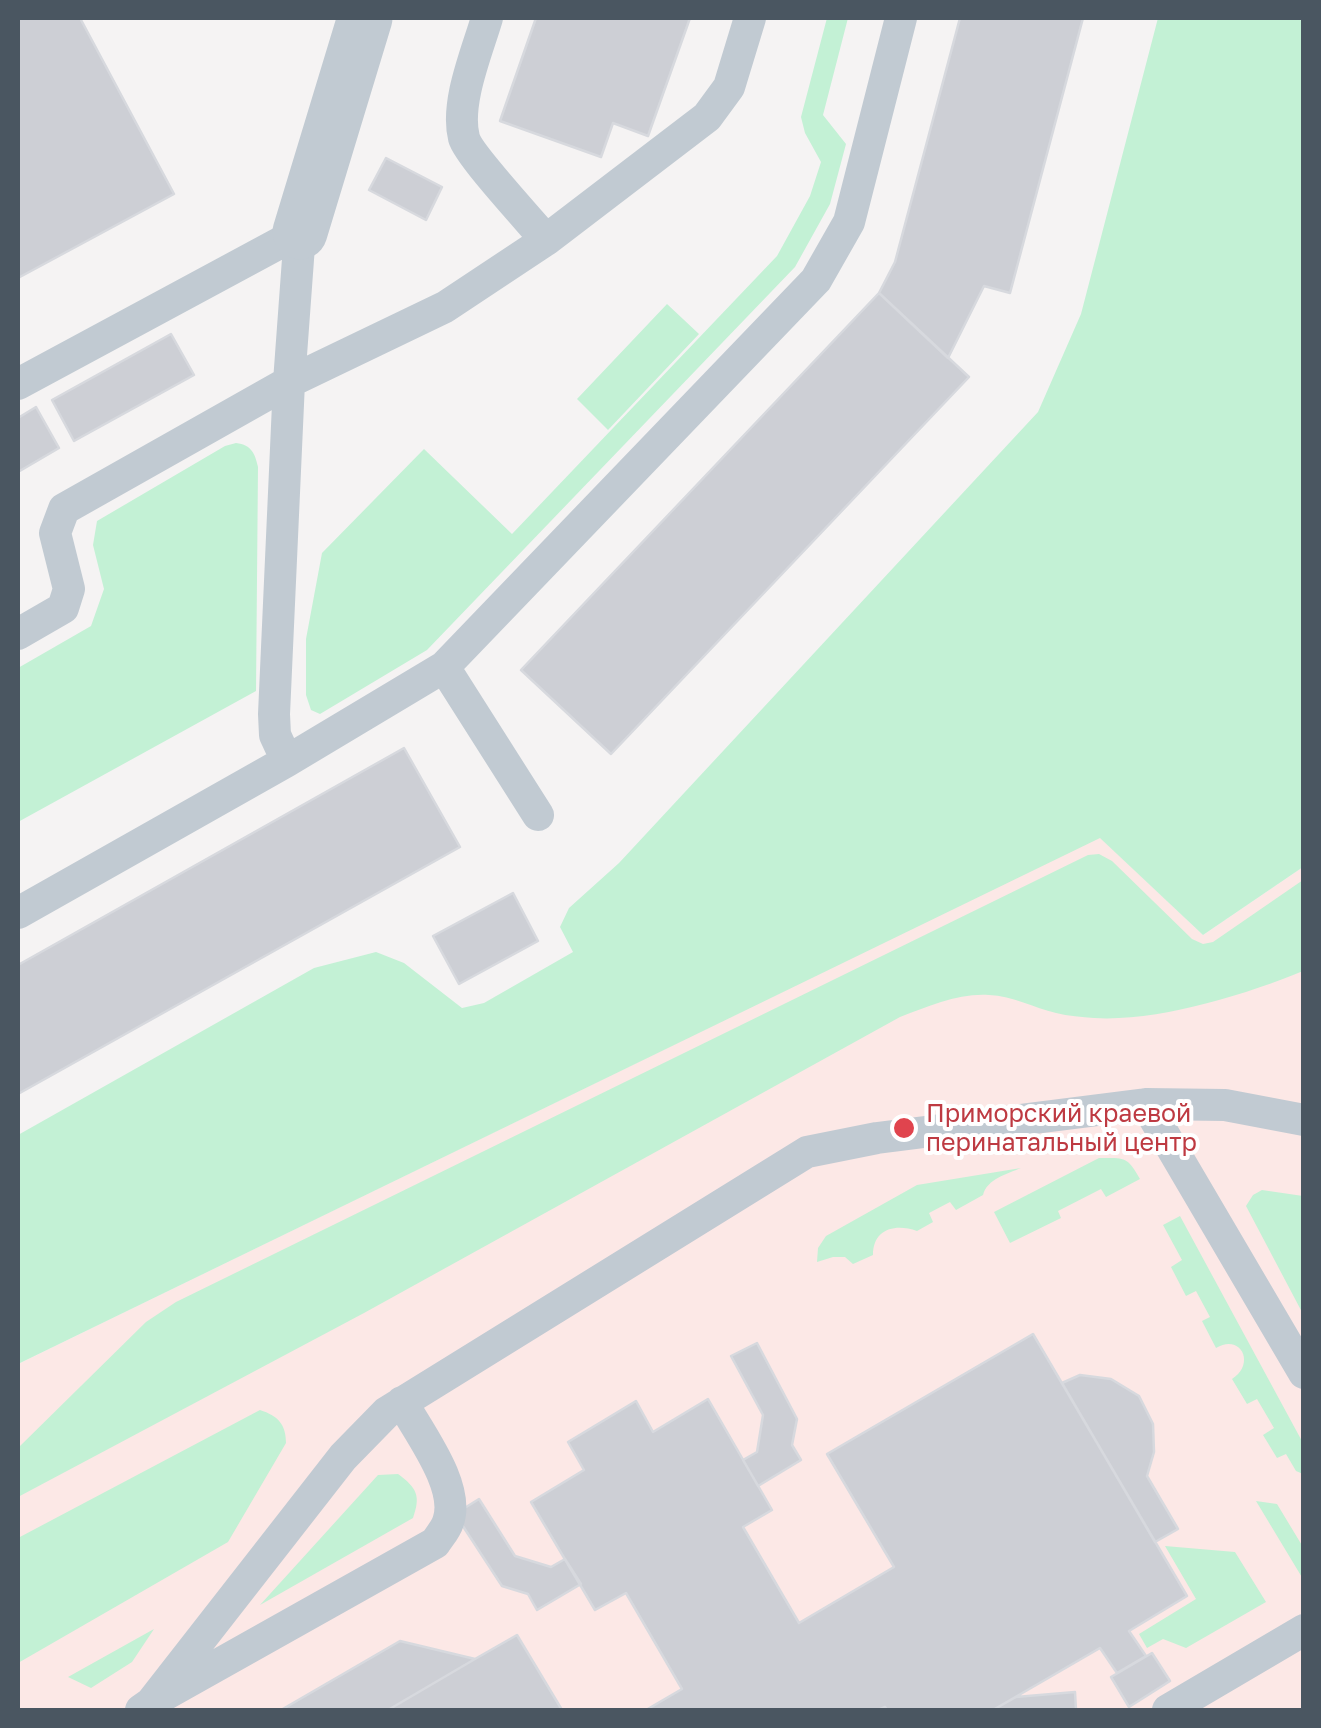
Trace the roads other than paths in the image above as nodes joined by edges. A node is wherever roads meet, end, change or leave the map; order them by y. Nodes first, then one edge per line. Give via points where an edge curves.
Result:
1 (365, 18) edge
2 (486, 18) edge
3 (750, 18) edge
4 (901, 18) edge
5 (300, 232) junction
6 (546, 240) junction
7 (289, 382) junction
8 (18, 384) edge
9 (18, 634) edge
10 (444, 667) junction
11 (287, 762) junction
12 (538, 815) dead end
13 (18, 913) edge
14 (1146, 1104) junction
15 (1304, 1120) edge
16 (1304, 1374) edge
17 (402, 1402) junction
18 (1304, 1630) edge
19 (146, 1707) edge
20 (1168, 1710) edge

1 - 5 street
2 - 6 lane via 461,117 464,143
3 - 6 lane via 729,87 707,117
4 - 10 lane via 849,222 816,280
5 - 7 lane
5 - 8 lane
6 - 7 lane via 445,307
7 - 9 lane via 64,509 55,533 69,589 63,608
7 - 11 lane via 274,714
10 - 11 lane
10 - 12 lane
11 - 13 lane
14 - 15 lane via 1225,1105
14 - 16 lane
14 - 17 lane via 807,1152
17 - 19 lane via 344,1457
17 - 19 lane via 450,1497 448,1522 435,1544
18 - 20 lane

